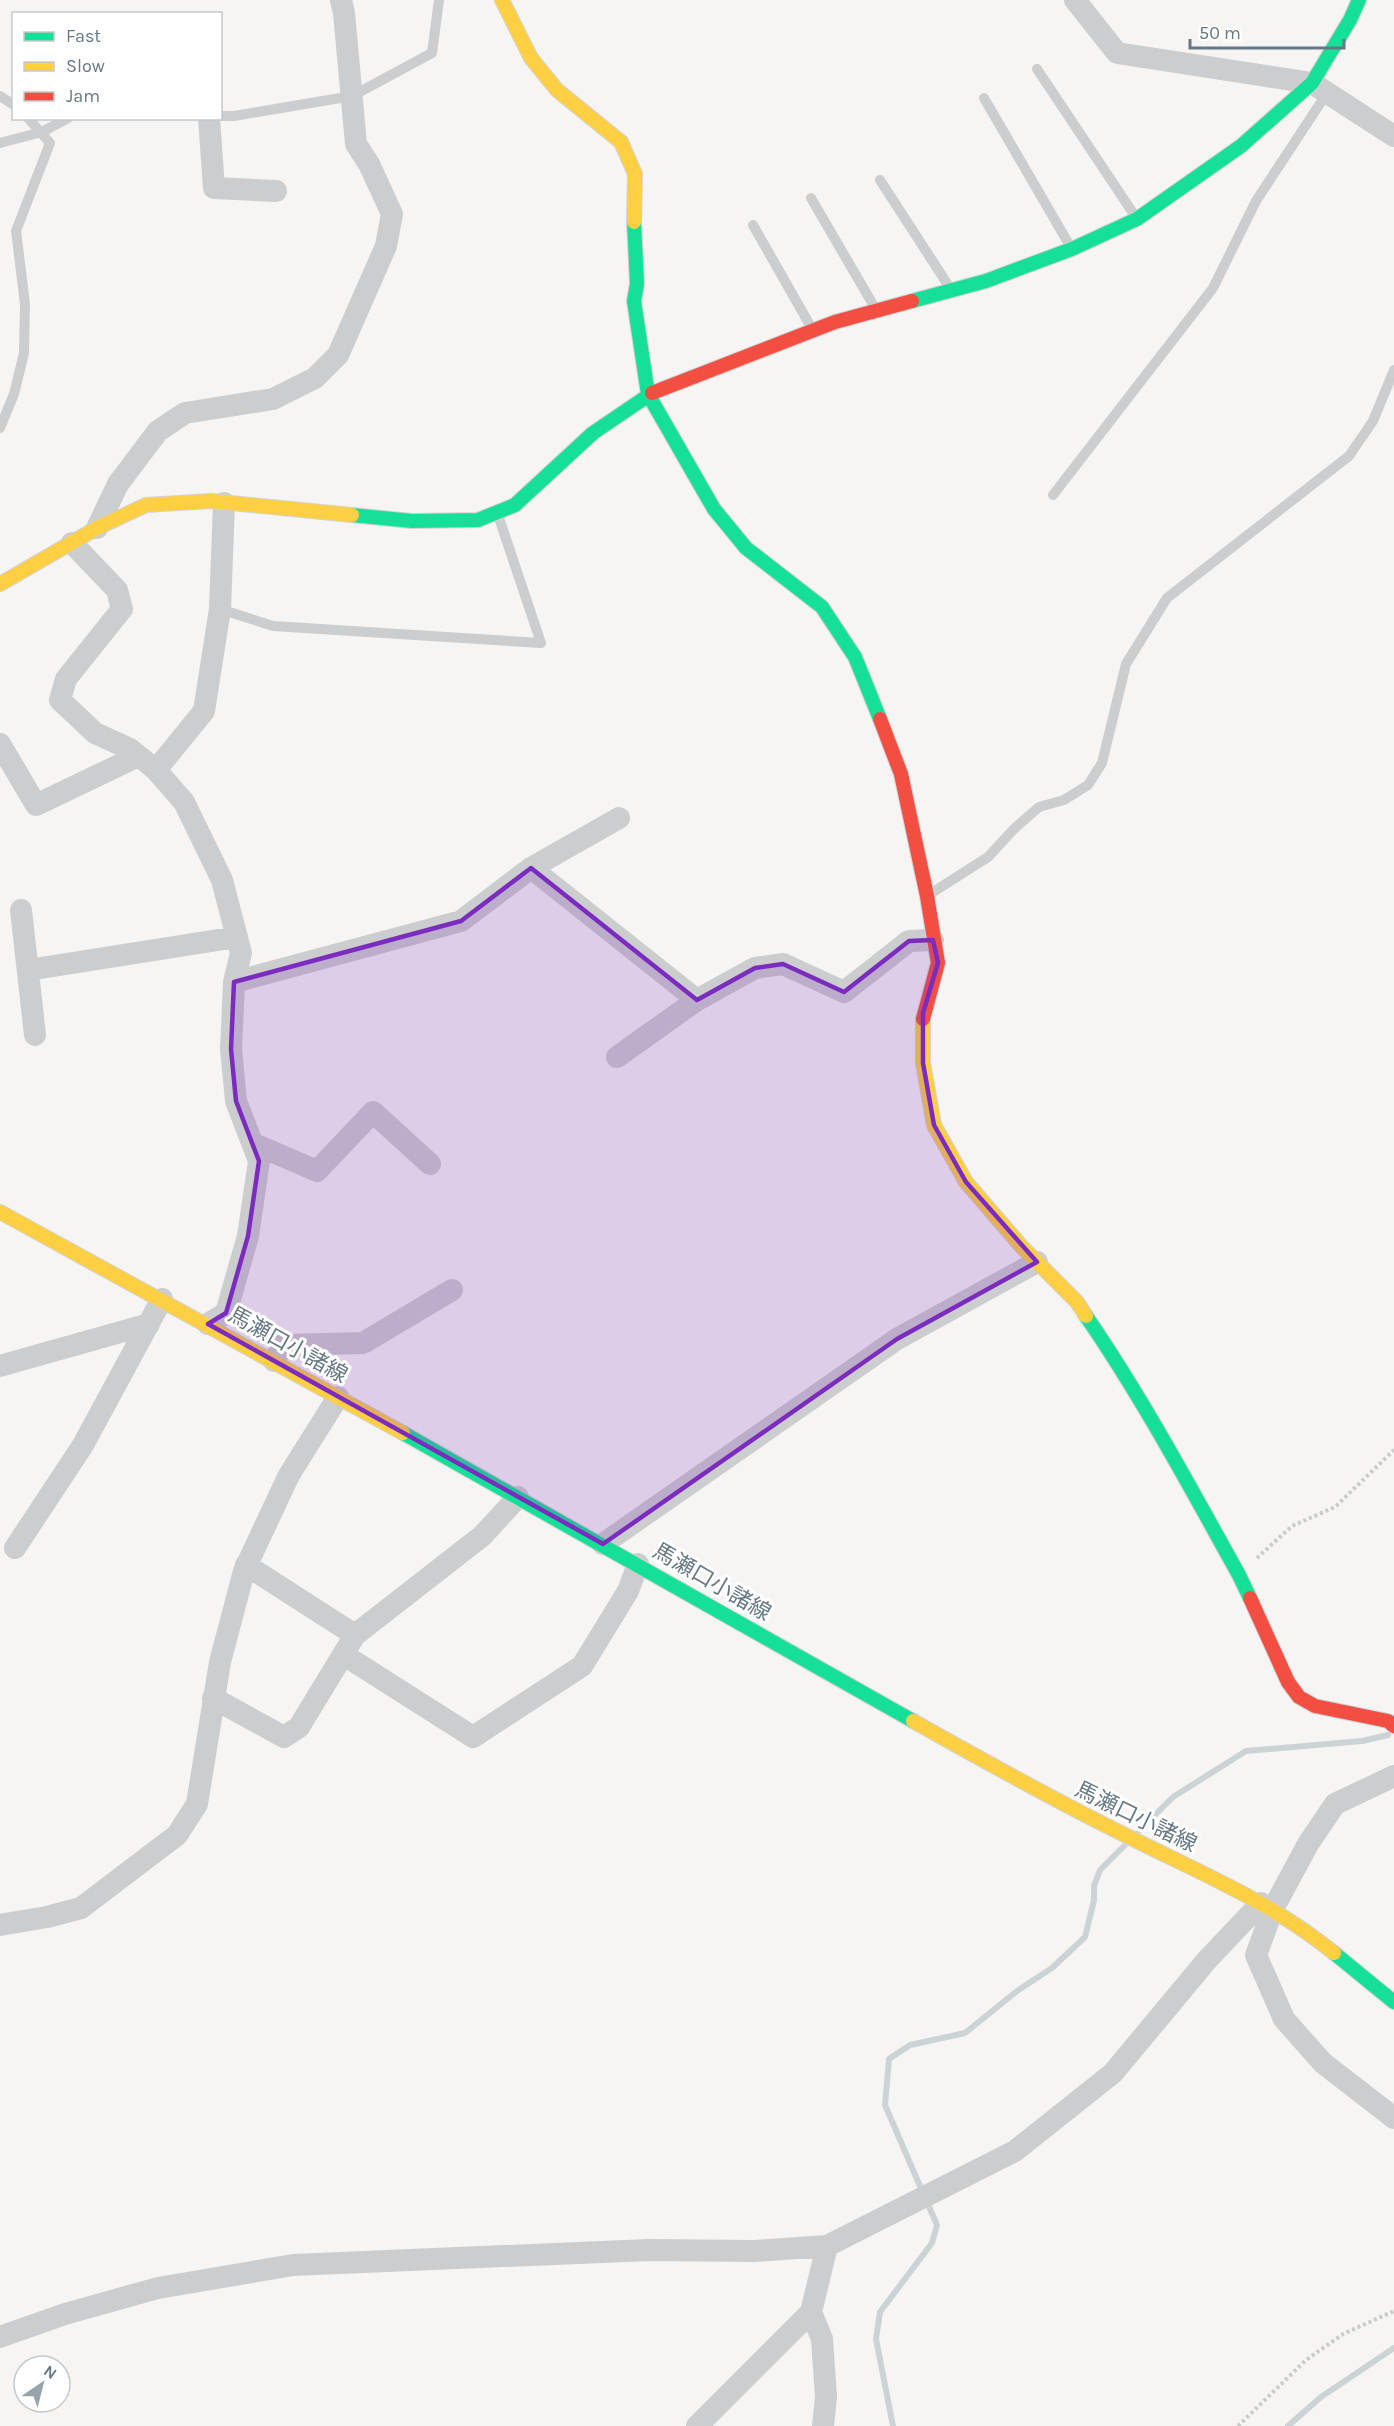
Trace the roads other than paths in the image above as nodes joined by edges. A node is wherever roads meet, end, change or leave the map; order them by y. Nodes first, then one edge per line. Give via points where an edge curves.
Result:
1 (341, 0) edge
2 (439, 0) edge
3 (502, 0) edge
4 (1075, 0) edge
5 (1359, 0) edge
6 (1038, 69) dead end
7 (1319, 88) junction
8 (352, 96) junction
9 (984, 98) dead end
10 (222, 116) edge
11 (30, 120) edge
12 (64, 120) edge
13 (209, 120) edge
14 (42, 132) junction
15 (1394, 136) edge
16 (0, 143) edge
17 (880, 180) dead end
18 (276, 191) dead end
19 (811, 198) dead end
20 (1137, 219) junction
21 (753, 225) dead end
22 (1072, 249) junction
23 (952, 291) junction
24 (877, 311) junction
25 (813, 330) junction
26 (1394, 370) edge
27 (648, 394) junction
28 (0, 428) edge
29 (1053, 495) dead end
30 (225, 503) junction
31 (497, 513) junction
32 (97, 528) junction
33 (72, 543) junction
34 (0, 584) edge
35 (220, 609) junction
36 (0, 744) edge
37 (147, 763) junction
38 (619, 818) dead end
39 (531, 868) junction
40 (927, 896) junction
41 (21, 910) dead end
42 (237, 937) junction
43 (933, 940) junction
44 (28, 970) junction
45 (234, 982) junction
46 (697, 1000) junction
47 (35, 1035) dead end
48 (617, 1057) dead end
49 (252, 1143) junction
50 (430, 1164) dead end
51 (0, 1212) edge
52 (1037, 1263) junction
53 (452, 1290) dead end
54 (162, 1299) junction
55 (149, 1324) junction
56 (208, 1324) junction
57 (274, 1361) junction
58 (0, 1366) edge
59 (338, 1397) junction
60 (518, 1497) junction
61 (603, 1544) junction
62 (15, 1548) dead end
63 (638, 1564) junction
64 (246, 1565) junction
65 (350, 1645) junction
66 (213, 1698) junction
67 (1394, 1726) edge
68 (1394, 1776) edge
69 (1267, 1906) junction
70 (0, 1925) edge
71 (1394, 2002) edge
72 (1394, 2118) edge
73 (827, 2246) junction
74 (811, 2312) junction
75 (0, 2337) edge
76 (697, 2426) edge
77 (823, 2426) edge

1 - 8 street
2 - 8 lane via 432,53
3 - 27 street via 531,58 557,90 621,142 635,174 634,301
4 - 7 street via 1117,53
5 - 7 street
6 - 20 lane
7 - 15 street
7 - 20 street
7 - 29 lane via 1212,288
8 - 10 lane
8 - 32 street via 356,144 392,214 386,246 338,356 315,378 273,399 185,413 158,432 118,484
9 - 22 lane
11 - 14 lane
12 - 14 lane
13 - 18 street via 214,188
14 - 16 lane
14 - 28 lane via 50,143 16,231 25,304 24,353
17 - 23 lane
19 - 24 lane
20 - 22 street
21 - 25 lane
22 - 23 street
23 - 24 street
24 - 25 street
25 - 27 street
26 - 40 lane via 1373,421 1348,456 1167,598 1126,664 1102,764 1088,785 1064,800 1039,807 988,857
27 - 31 street via 593,433 515,505
27 - 40 street via 714,509 746,548 822,607 855,657 901,774
30 - 31 street via 412,521 478,520
30 - 32 street via 146,505
30 - 35 street
31 - 35 lane via 541,643 273,626
32 - 33 street
33 - 34 street
33 - 37 street via 117,590 122,609 66,679 60,700 95,733 130,749
35 - 37 street via 204,711
36 - 37 street via 36,805
37 - 42 street via 183,802 222,880
38 - 39 street
39 - 45 street via 461,921
39 - 46 street
40 - 43 street
41 - 44 street
42 - 44 street
42 - 45 street via 241,953
43 - 46 street via 909,941 844,992 783,964 755,968
43 - 52 street via 938,963 923,1013 923,1063 934,1125 966,1182
44 - 47 street
45 - 49 street via 231,1049 236,1101
46 - 48 street
49 - 50 street via 317,1170 373,1112
49 - 56 street via 259,1161 248,1236 226,1313
51 - 54 street, 馬瀬口小諸線
52 - 61 street via 897,1339
52 - 67 street via 1077,1302 1114,1356 1239,1575 1288,1682 1299,1697 1315,1706 1388,1721
53 - 57 street via 363,1343 283,1345
54 - 55 street
54 - 56 street, 馬瀬口小諸線
55 - 58 street
55 - 62 street via 83,1445
56 - 57 street, 馬瀬口小諸線
57 - 59 street, 馬瀬口小諸線
59 - 60 street, 馬瀬口小諸線
59 - 64 street via 289,1475
60 - 61 street, 馬瀬口小諸線
60 - 65 street via 482,1536
61 - 63 street, 馬瀬口小諸線
63 - 65 street via 628,1591 582,1666 473,1737
63 - 69 street, 馬瀬口小諸線 via 1038,1792
64 - 65 street
64 - 66 street
65 - 66 street via 299,1726 284,1737
66 - 70 street via 197,1804 177,1835 81,1908
68 - 69 street via 1335,1804
69 - 71 street, 馬瀬口小諸線 via 1311,1934
69 - 72 street via 1256,1955 1284,2019 1323,2063
69 - 73 street via 1207,1960 1113,2073 1015,2151
73 - 74 street
73 - 75 street via 293,2265 158,2288
74 - 76 street
74 - 77 street via 822,2339 826,2397

